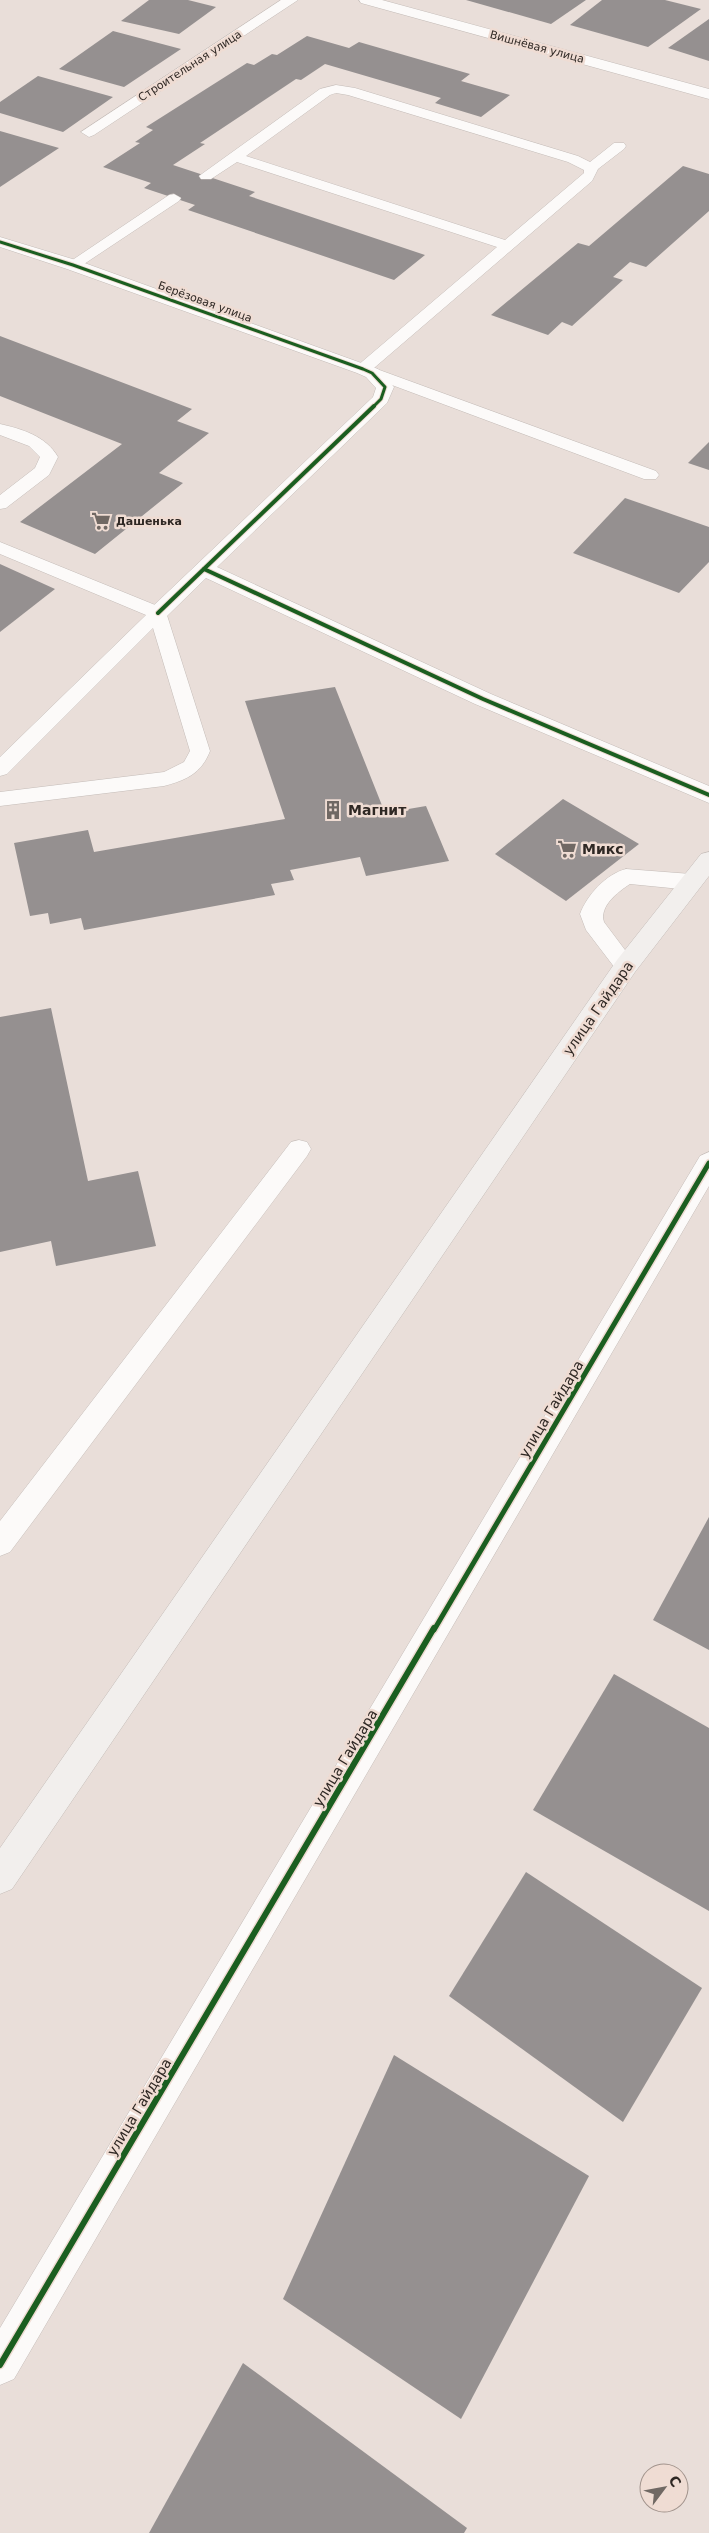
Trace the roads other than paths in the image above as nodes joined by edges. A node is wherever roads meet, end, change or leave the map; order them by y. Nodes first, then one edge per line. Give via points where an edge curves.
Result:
1 (291, 0) edge
2 (366, 0) edge
3 (709, 94) edge
4 (89, 132) dead end
5 (619, 146) dead end
6 (235, 157) junction
7 (591, 168) junction
8 (206, 176) dead end
9 (174, 198) dead end
10 (0, 242) edge
11 (508, 246) junction
12 (73, 265) junction
13 (363, 369) junction
14 (398, 382) junction
15 (381, 399) junction
16 (0, 429) edge
17 (650, 475) dead end
18 (0, 504) edge
19 (0, 547) edge
20 (204, 569) junction
21 (158, 613) junction
22 (0, 769) edge
23 (709, 796) edge
24 (0, 799) edge
25 (709, 860) edge
26 (691, 882) junction
27 (626, 966) junction
28 (299, 1149) dead end
29 (709, 1163) edge
30 (0, 1543) edge
31 (0, 1877) edge
32 (0, 2365) edge

1 - 4 street, Строительная улица
2 - 3 street, Вишнёвая улица
5 - 7 lane
6 - 7 lane via 325,92 336,89
6 - 8 lane
6 - 11 lane
7 - 11 lane via 591,175
9 - 12 lane
10 - 12 street, Берёзовая улица
11 - 13 lane
12 - 13 street, Берёзовая улица
13 - 14 lane
13 - 15 street, Берёзовая улица via 372,372 383,383 385,389
14 - 15 lane
14 - 17 lane
15 - 20 street
16 - 18 lane via 40,444 49,457 43,471
19 - 21 lane
20 - 21 street
20 - 23 street via 483,699
21 - 22 lane
21 - 24 lane via 200,751 194,765 188,771 164,780
25 - 26 main road, улица Гайдара
26 - 27 main road, улица Гайдара
26 - 27 lane via 626,876 613,884 594,906 591,914 594,924
27 - 31 main road, улица Гайдара
28 - 30 lane
29 - 32 street, улица Гайдара

